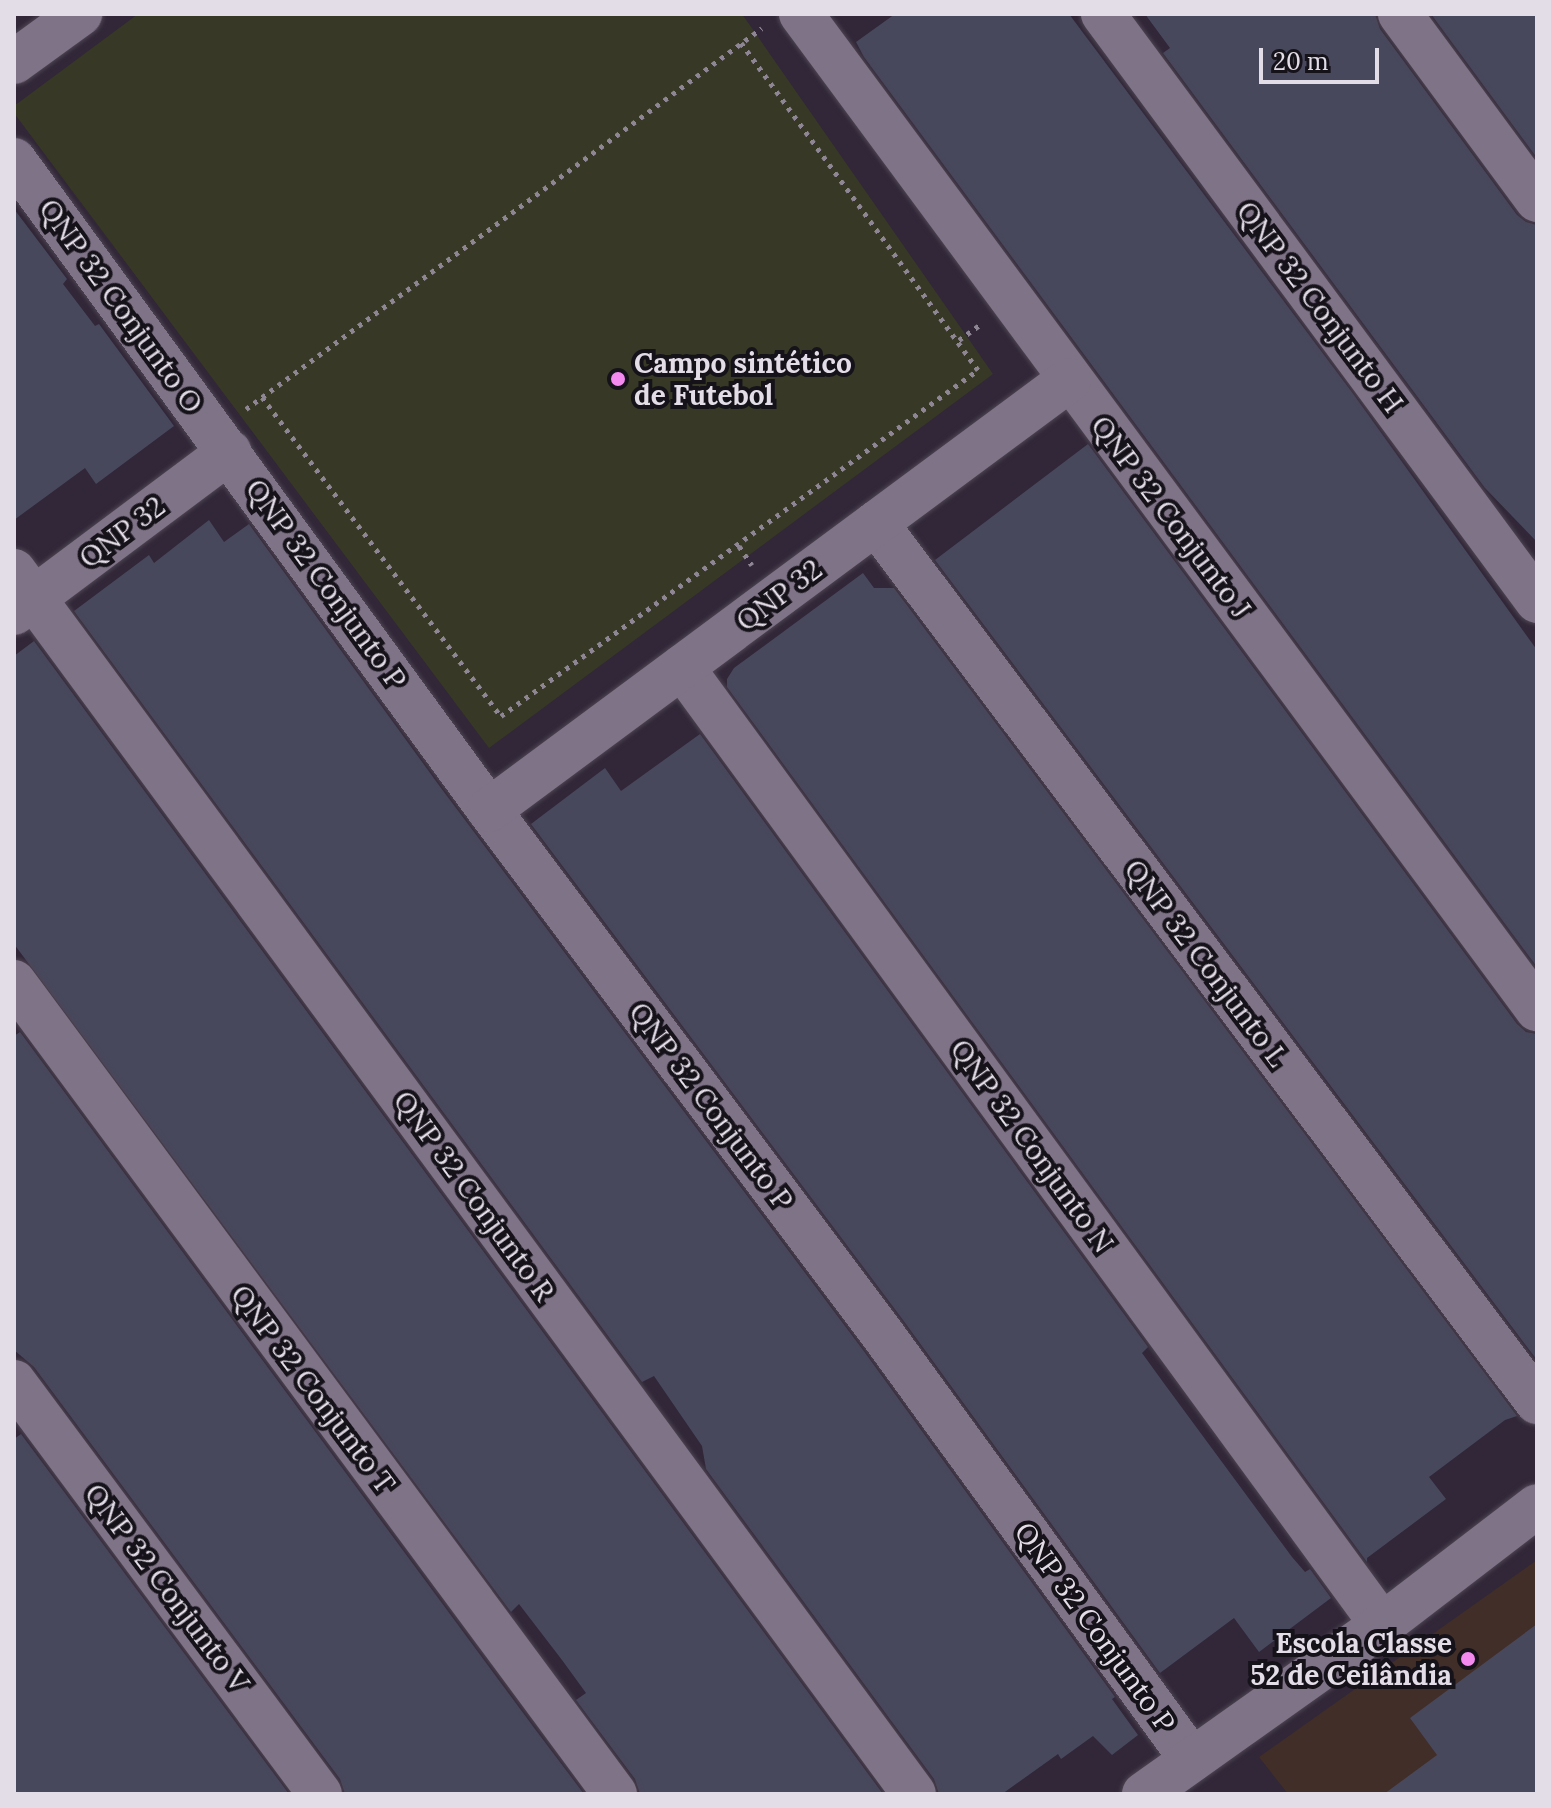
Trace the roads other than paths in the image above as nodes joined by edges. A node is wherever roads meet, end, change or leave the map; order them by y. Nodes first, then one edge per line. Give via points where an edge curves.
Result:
1 (80, 14) edge
2 (1103, 14) edge
3 (1400, 14) edge
4 (809, 17) edge
5 (14, 62) edge
6 (14, 160) edge
7 (1537, 200) edge
8 (1069, 380) junction
9 (229, 452) junction
10 (876, 523) junction
11 (21, 594) edge
12 (1537, 601) edge
13 (682, 667) junction
14 (489, 810) junction
15 (14, 982) edge
16 (1537, 1009) edge
17 (14, 1382) edge
18 (1537, 1402) edge
19 (1537, 1506) edge
20 (1382, 1625) junction
21 (1192, 1760) junction
22 (320, 1794) edge
23 (615, 1794) edge
24 (914, 1794) edge
25 (1144, 1794) edge

1 - 5 street
2 - 12 street, QNP 32 Conjunto H
3 - 7 street
4 - 8 street, QNP 32 Conjunto J
6 - 9 street, QNP 32 Conjunto O
8 - 10 street, QNP 32
8 - 16 street, QNP 32 Conjunto J
9 - 11 street, QNP 32
9 - 14 street, QNP 32 Conjunto P
10 - 13 street, QNP 32
10 - 18 street, QNP 32 Conjunto L
11 - 24 street, QNP 32 Conjunto R
13 - 14 street, QNP 32
13 - 20 street, QNP 32 Conjunto N
14 - 21 street, QNP 32 Conjunto P via 883,1335
15 - 23 street, QNP 32 Conjunto T
17 - 22 street, QNP 32 Conjunto V
19 - 20 street
20 - 21 street
21 - 25 street

